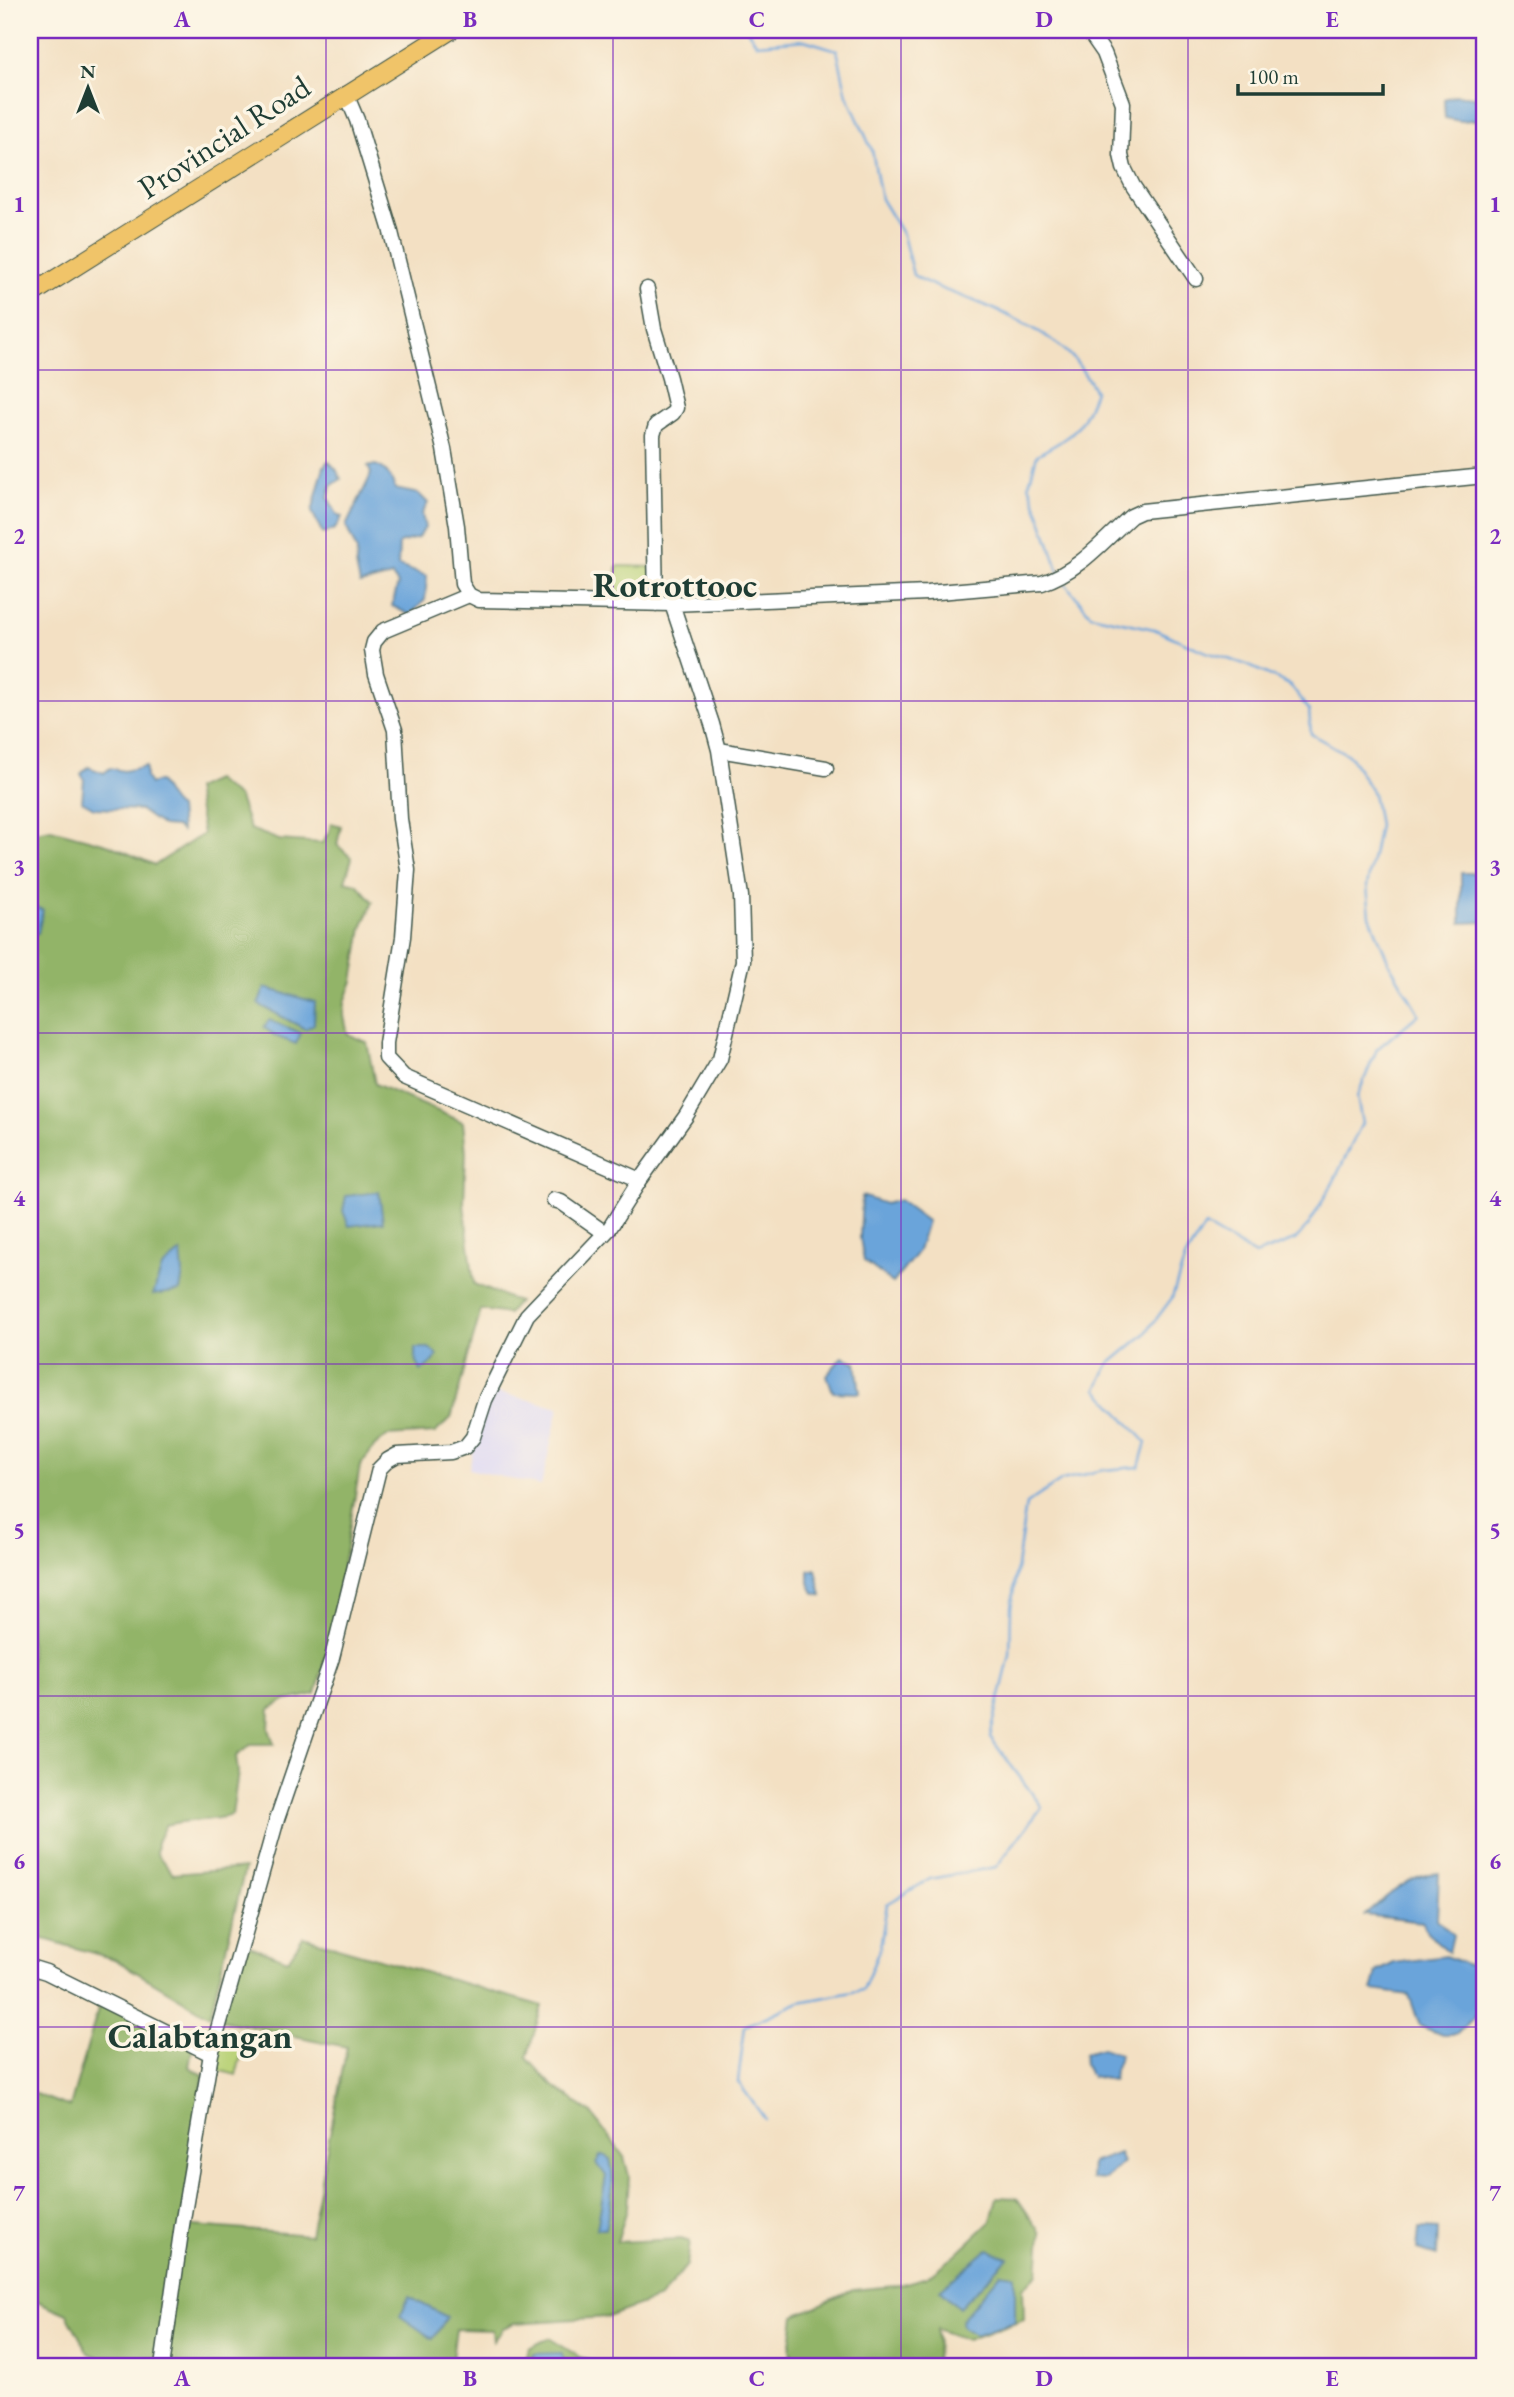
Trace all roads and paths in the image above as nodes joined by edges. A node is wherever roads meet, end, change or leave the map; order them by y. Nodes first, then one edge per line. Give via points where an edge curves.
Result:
1 (451, 30) edge
2 (1088, 30) edge
3 (346, 94) junction
4 (1196, 279) dead end
5 (647, 289) dead end
6 (30, 295) edge
7 (1484, 476) edge
8 (469, 595) junction
9 (656, 604) junction
10 (672, 604) junction
11 (719, 750) junction
12 (826, 768) dead end
13 (640, 1181) junction
14 (554, 1200) dead end
15 (605, 1233) junction
16 (30, 1967) edge
17 (211, 2054) junction
18 (162, 2367) edge

1 - 3 main road, Provincial Road
2 - 4 street via 1104,52 1123,103 1124,168
3 - 6 main road, Provincial Road
3 - 8 street via 358,120 406,292 444,449 462,584
5 - 9 street via 676,408 654,429
7 - 10 street via 1142,511 1076,567 1042,583
8 - 9 street via 479,600
8 - 13 street via 383,631 372,650 395,730 408,870 386,1058 404,1077
9 - 10 street
10 - 11 street
11 - 12 street
11 - 13 street via 741,896 743,961 720,1059
13 - 15 street
14 - 15 street
15 - 17 street via 527,1315 465,1447 397,1455 379,1469 332,1658 277,1819
16 - 17 street
17 - 18 street

